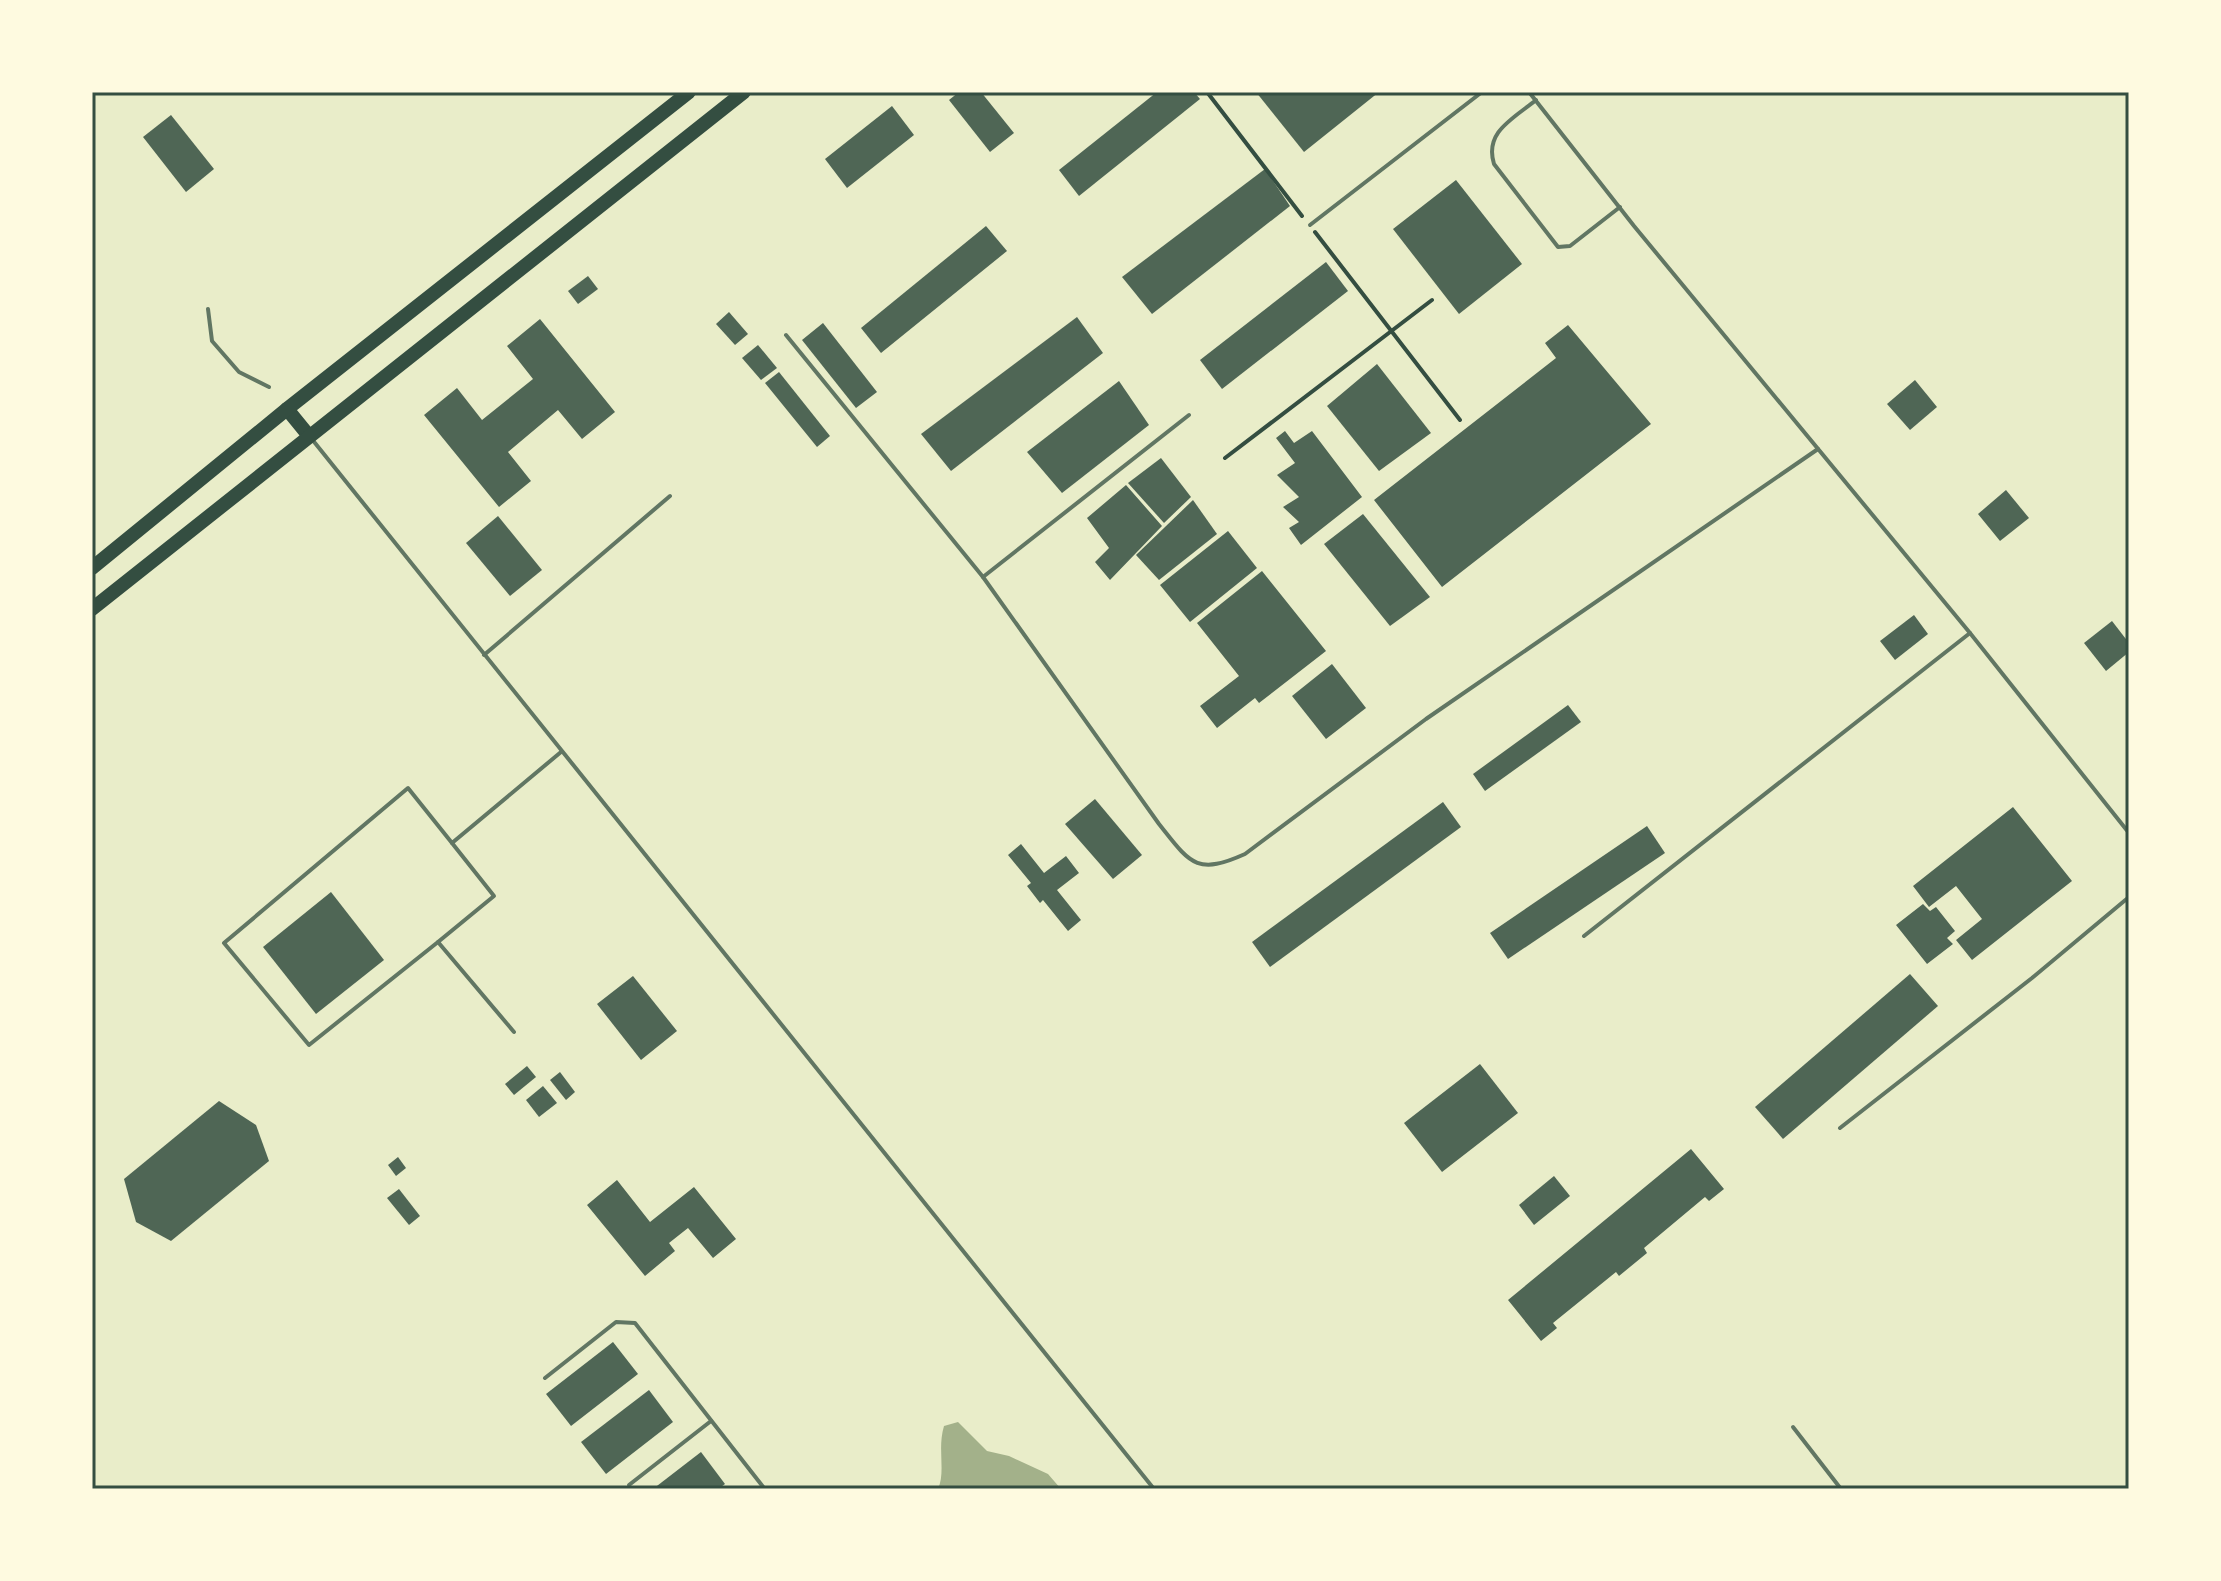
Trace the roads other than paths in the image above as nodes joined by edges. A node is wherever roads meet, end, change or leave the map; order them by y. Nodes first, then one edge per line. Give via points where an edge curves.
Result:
1 (689, 92) edge
2 (744, 92) edge
3 (1482, 92) edge
4 (1529, 92) edge
5 (1536, 100) junction
6 (1620, 207) junction
7 (1310, 225) road end
8 (208, 309) dead end
9 (786, 335) dead end
10 (269, 387) dead end
11 (287, 409) junction
12 (1189, 415) dead end
13 (309, 436) junction
14 (1818, 449) junction
15 (670, 496) dead end
16 (92, 568) edge
17 (983, 577) junction
18 (92, 609) edge
19 (1970, 633) junction
20 (484, 655) junction
21 (561, 752) junction
22 (2129, 833) edge
23 (452, 843) junction
24 (2129, 897) edge
25 (1584, 936) dead end
26 (438, 942) junction
27 (514, 1032) dead end
28 (1840, 1128) dead end
29 (545, 1378) dead end
30 (711, 1421) junction
31 (1793, 1427) dead end
32 (629, 1485) dead end
33 (764, 1488) edge
34 (1154, 1489) edge
35 (1841, 1489) edge

1 - 11 main road
2 - 13 main road
3 - 7 lane
4 - 5 lane
5 - 6 lane
5 - 6 lane via 1494,136 1489,150 1494,164 1558,247 1570,246
6 - 14 lane
8 - 10 lane via 212,341 239,372
9 - 17 lane
11 - 13 main road
11 - 16 main road
12 - 17 lane
13 - 18 main road
13 - 20 lane
14 - 17 lane via 1426,719 1245,854 1219,866 1202,866 1182,853
14 - 19 lane
15 - 20 lane
19 - 22 lane
19 - 25 lane
20 - 21 lane
21 - 23 lane
21 - 34 lane
23 - 26 lane via 494,896
23 - 26 lane via 408,788 224,943 309,1045
24 - 28 lane
26 - 27 lane
29 - 30 lane via 616,1322 635,1323
30 - 32 lane
30 - 33 lane
31 - 35 lane

